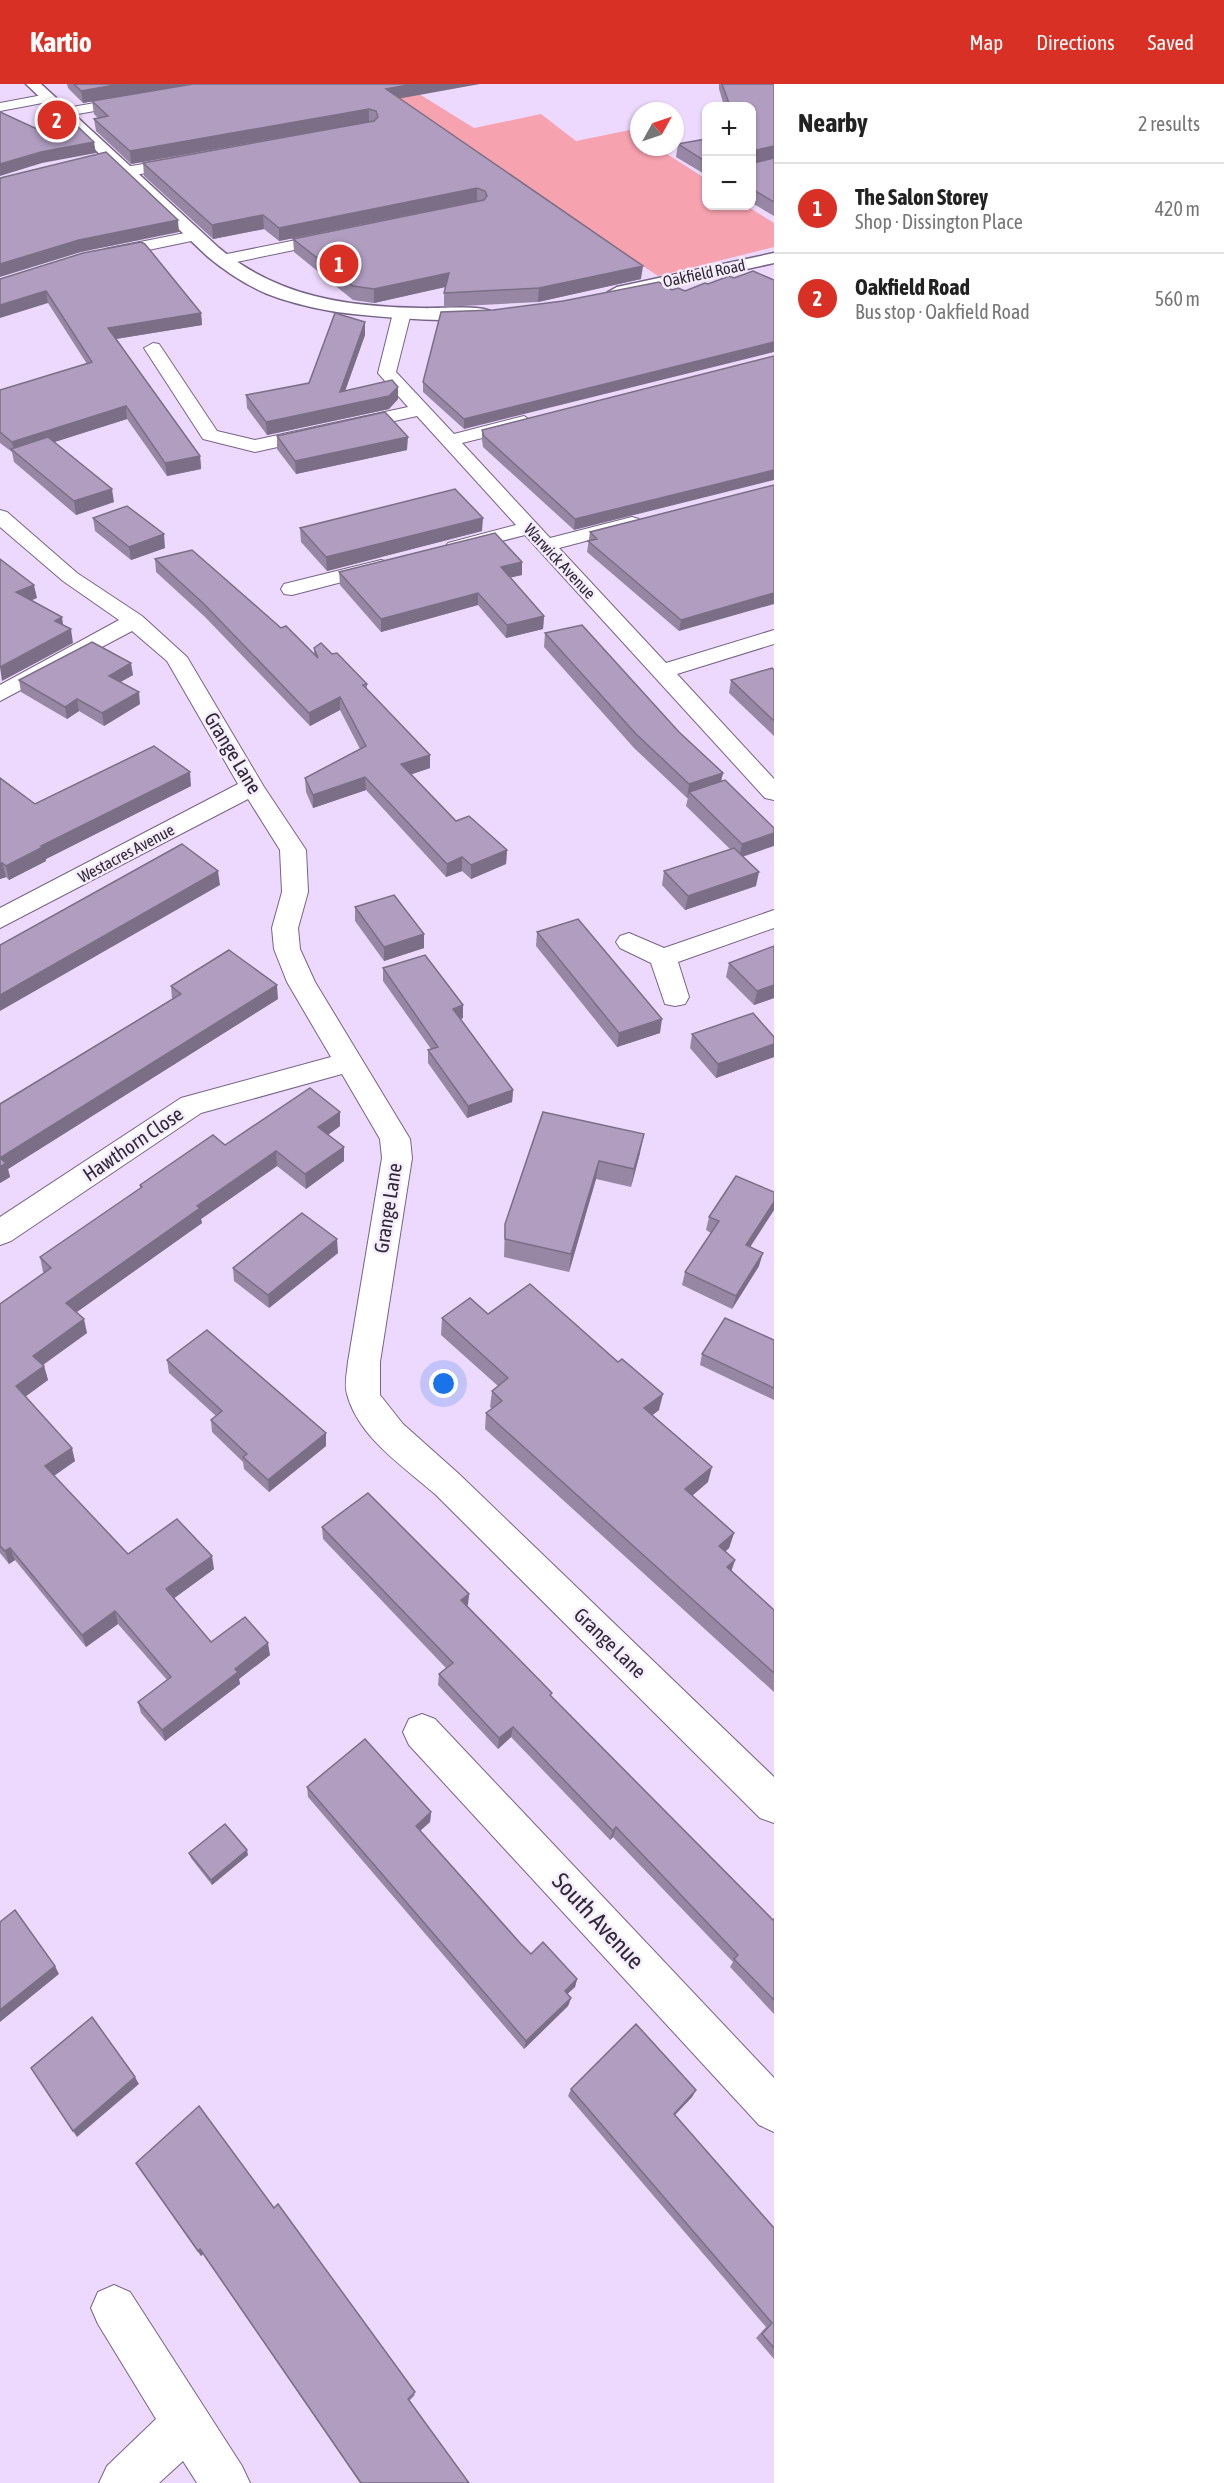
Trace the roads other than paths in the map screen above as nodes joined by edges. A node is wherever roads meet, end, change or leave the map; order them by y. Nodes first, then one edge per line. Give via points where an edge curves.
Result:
1 (33, 84) edge
2 (151, 97) edge
3 (48, 98) junction
4 (0, 107) edge
5 (61, 112) junction
6 (109, 157) junction
7 (207, 157) edge
8 (90, 161) edge
9 (125, 172) junction
10 (350, 234) edge
11 (195, 236) junction
12 (91, 256) edge
13 (774, 258) edge
14 (222, 260) junction
15 (604, 295) edge
16 (402, 313) junction
17 (496, 313) edge
18 (153, 348) dead end
19 (420, 410) junction
20 (541, 417) edge
21 (449, 441) junction
22 (0, 516) edge
23 (648, 519) edge
24 (529, 528) junction
25 (546, 545) junction
26 (439, 551) edge
27 (405, 560) edge
28 (292, 588) dead end
29 (134, 621) junction
30 (774, 637) edge
31 (662, 671) junction
32 (0, 694) edge
33 (252, 787) junction
34 (774, 793) edge
35 (0, 919) edge
36 (774, 919) edge
37 (629, 942) dead end
38 (663, 958) junction
39 (675, 998) dead end
40 (348, 1062) junction
41 (0, 1233) edge
42 (422, 1732) dead end
43 (774, 1804) edge
44 (774, 2110) edge
45 (114, 2308) dead end
46 (187, 2423) junction
47 (124, 2483) edge
48 (225, 2483) edge

1 - 3 street
2 - 5 street
3 - 4 street
3 - 5 street
5 - 6 street
6 - 8 street
6 - 9 street
7 - 9 street
9 - 11 street
10 - 14 street
11 - 12 street
11 - 14 street
13 - 15 street, Oakfield Road
14 - 16 street via 247,277 311,300
16 - 17 street
16 - 19 street, Warwick Avenue via 387,373
18 - 19 street via 210,435 255,446
19 - 21 street, Warwick Avenue
20 - 21 street
21 - 24 street, Warwick Avenue
22 - 29 street, Grange Lane via 70,577
23 - 25 street
24 - 25 street, Warwick Avenue
24 - 26 street
25 - 31 street, Warwick Avenue
27 - 28 street
29 - 32 street
29 - 33 street, Grange Lane via 177,657
30 - 31 street
31 - 34 street, Warwick Avenue
33 - 35 street, Westacres Avenue
33 - 40 street, Grange Lane via 293,850 296,892 285,928 287,949 301,982
36 - 38 street
37 - 38 street
38 - 39 street
40 - 41 street, Hawthorn Close via 191,1105
40 - 43 street, Grange Lane via 395,1138 397,1158 364,1362 365,1398 398,1440
42 - 44 street, South Avenue
45 - 46 street
46 - 47 street
46 - 48 street

